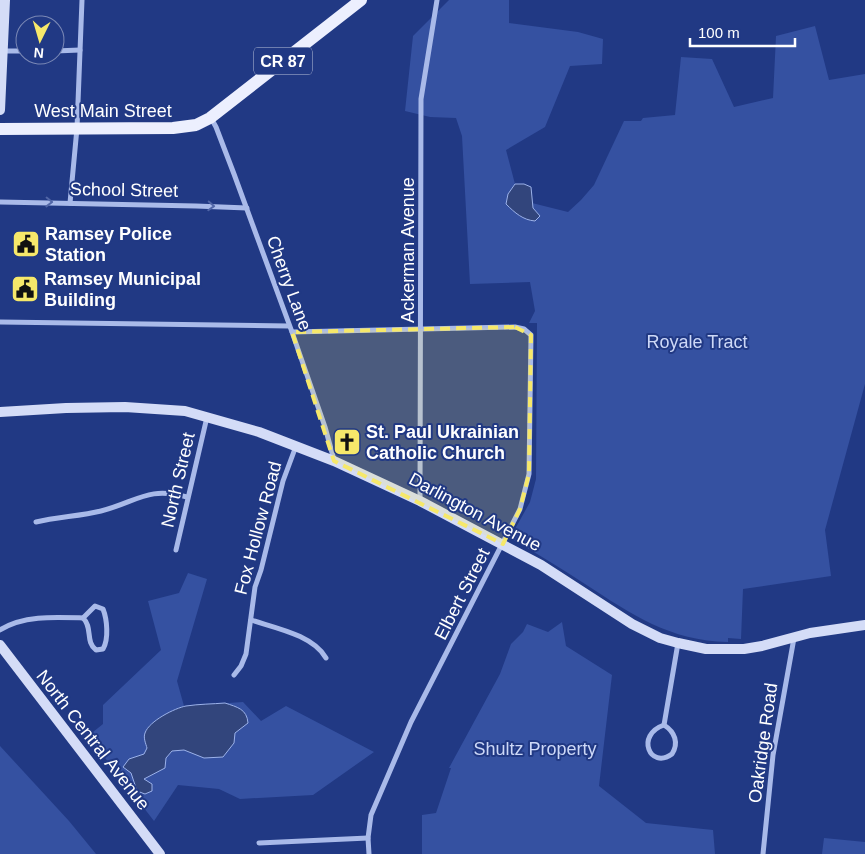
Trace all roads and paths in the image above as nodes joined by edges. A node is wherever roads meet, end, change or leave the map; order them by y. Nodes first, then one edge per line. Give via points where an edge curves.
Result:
1 (5, 0) edge
2 (82, 0) edge
3 (361, 0) edge
4 (437, 0) edge
5 (80, 50) junction
6 (3, 51) junction
7 (15, 51) edge
8 (65, 51) edge
9 (0, 110) edge
10 (207, 120) junction
11 (77, 128) junction
12 (0, 129) edge
13 (0, 202) edge
14 (70, 203) junction
15 (247, 208) junction
16 (0, 322) edge
17 (290, 326) junction
18 (422, 329) junction
19 (292, 332) junction
20 (0, 412) edge
21 (207, 416) junction
22 (296, 446) junction
23 (334, 461) junction
24 (187, 497) junction
25 (420, 501) junction
26 (36, 522) dead end
27 (503, 544) junction
28 (176, 550) dead end
29 (83, 618) junction
30 (251, 620) junction
31 (865, 625) edge
32 (0, 630) edge
33 (794, 637) junction
34 (678, 643) junction
35 (0, 645) edge
36 (326, 658) dead end
37 (234, 676) dead end
38 (664, 725) junction
39 (368, 838) junction
40 (258, 843) dead end
41 (160, 854) edge
42 (369, 854) edge
43 (763, 854) edge

1 - 6 main road
2 - 5 street
3 - 10 main road, CR 87
4 - 18 street, Ackerman Avenue via 421,99
5 - 8 street
5 - 11 street
6 - 7 street
6 - 9 main road
10 - 11 main road, West Main Street / CR 87 via 186,127
10 - 15 street, Cherry Lane via 216,127
11 - 12 main road, West Main Street / CR 87
11 - 14 street
13 -> 14 street, School Street
14 -> 15 street, School Street
15 - 17 street, Cherry Lane
16 - 17 street
17 - 19 street, Cherry Lane
18 - 19 street
18 - 25 street, Ackerman Avenue
18 - 27 street, Elbert Street via 515,328 531,334 529,474 520,509
19 - 23 street, Cherry Lane
20 - 21 main road, Darlington Avenue via 125,407 185,411
21 - 22 main road, Darlington Avenue
21 - 24 street, North Street
22 - 23 main road, Darlington Avenue
22 - 30 street, Fox Hollow Road via 254,587
23 - 25 main road, Darlington Avenue
24 - 26 street via 164,492 151,494 102,511
24 - 28 street, North Street
25 - 27 main road, Darlington Avenue
27 - 34 main road, Darlington Avenue via 617,615 652,634
27 - 39 street, Elbert Street via 411,722 371,815
29 - 29 street via 88,625 90,645 96,650 103,649 106,641 103,609 95,606
29 - 32 street via 20,621
30 - 36 street via 312,643 322,650
30 - 37 street, Fox Hollow Road via 246,654
31 - 33 main road, Darlington Avenue
33 - 34 main road, Darlington Avenue via 744,649 706,649
33 - 43 street, Oakridge Road via 773,755
34 - 38 street
35 - 41 main road, North Central Avenue
38 - 38 street via 654,730 647,743 652,755 663,758 672,754 676,744 673,732
39 - 40 street
39 - 42 street, Elbert Street

